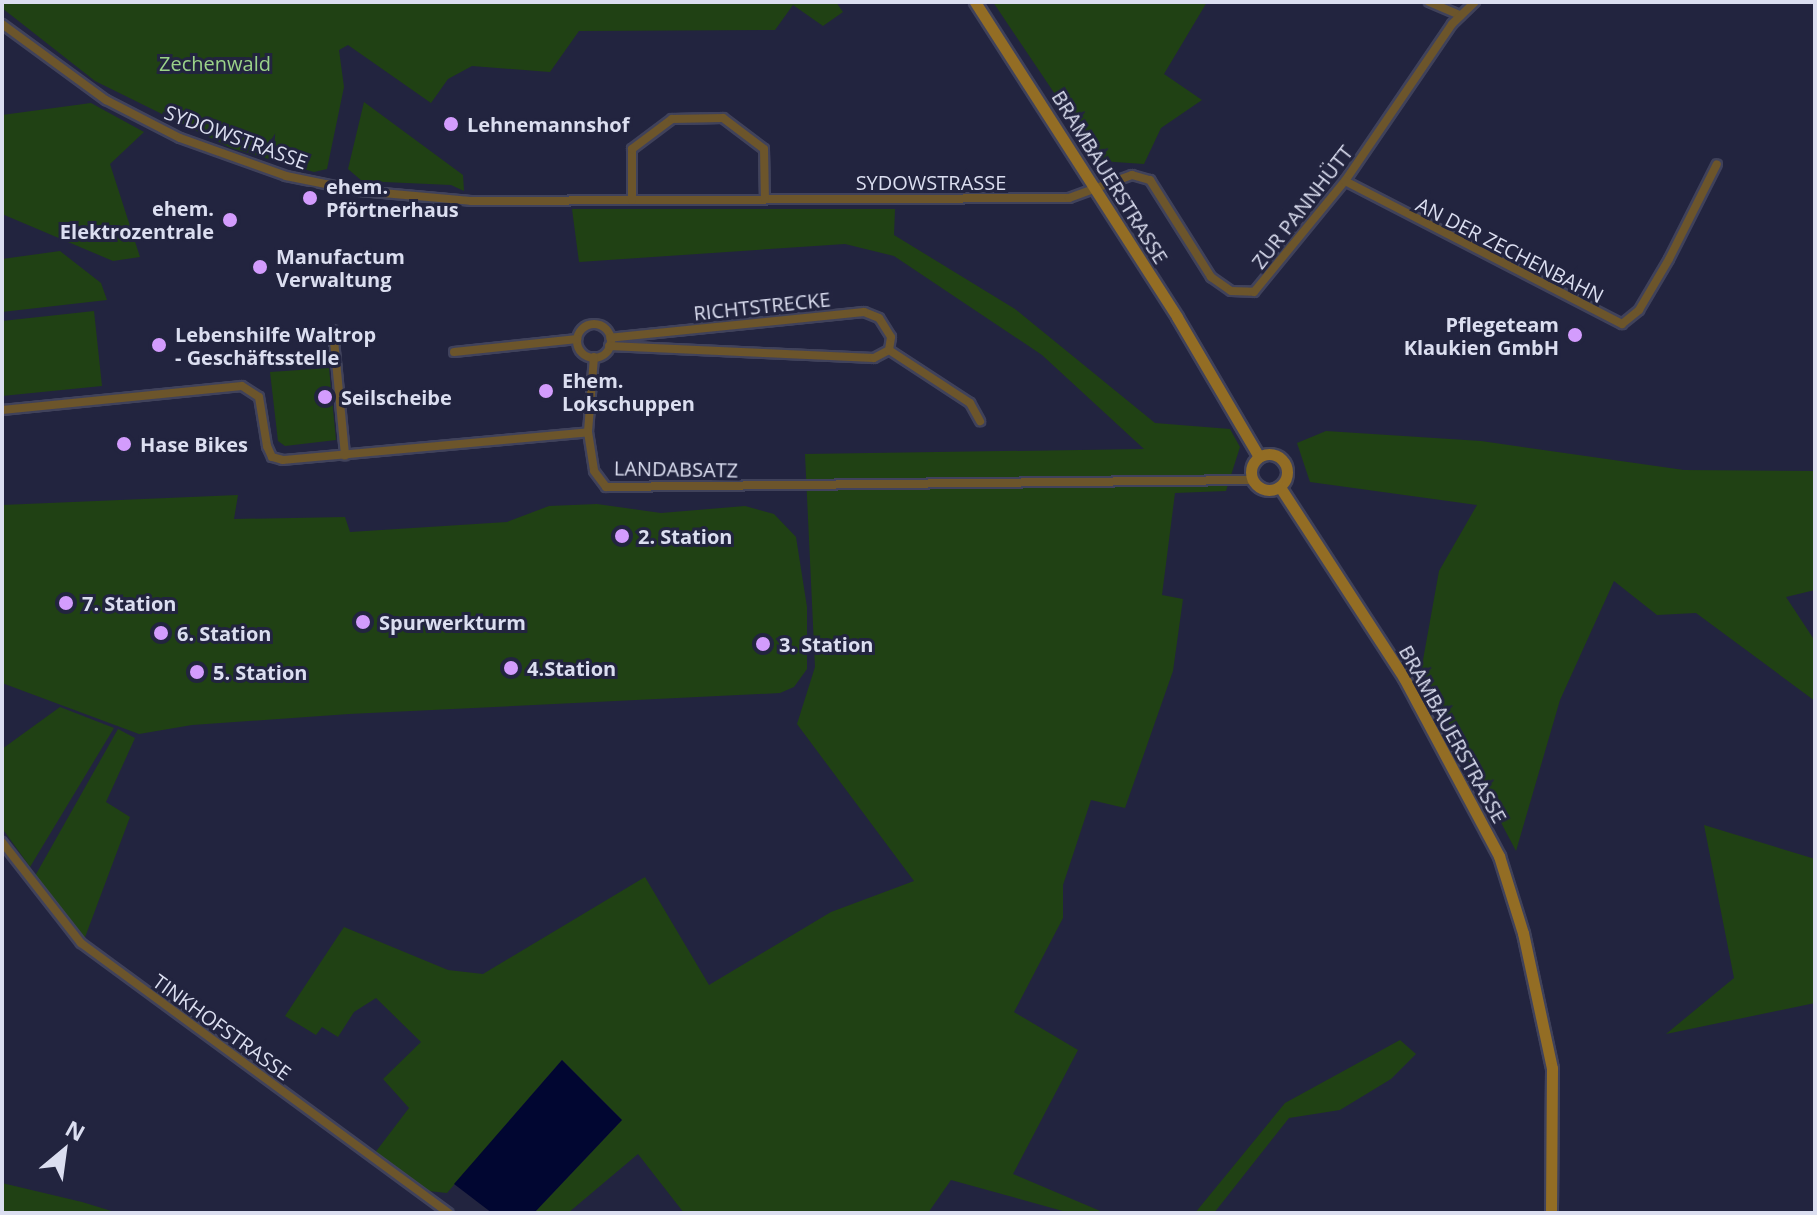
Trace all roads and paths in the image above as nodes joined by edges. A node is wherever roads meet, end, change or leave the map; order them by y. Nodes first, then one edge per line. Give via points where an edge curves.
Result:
1 (975, 2) edge
2 (1429, 2) edge
3 (1475, 2) edge
4 (1460, 15) junction
5 (2, 24) edge
6 (1717, 164) dead end
7 (1345, 181) junction
8 (1095, 186) junction
9 (765, 199) junction
10 (632, 200) junction
11 (333, 330) dead end
12 (577, 339) junction
13 (610, 342) junction
14 (889, 350) junction
15 (454, 352) dead end
16 (594, 357) junction
17 (2, 410) edge
18 (980, 421) dead end
19 (588, 432) junction
20 (345, 455) junction
21 (1259, 457) junction
22 (1253, 480) junction
23 (1280, 487) junction
24 (2, 842) edge
25 (448, 1213) edge
26 (1551, 1213) edge

1 - 8 main road, BRAMBAUERSTRASSE
2 - 4 street
3 - 4 street, ZUR PANNHÜTT
4 - 7 street, ZUR PANNHÜTT
5 - 10 street, SYDOWSTRASSE via 106,100 180,138 286,176 423,198
6 - 7 street, AN DER ZECHENBAHN via 1662,272 1639,310 1622,324
7 - 8 street, ZUR PANNHÜTT via 1254,292 1231,291 1211,277 1150,180 1132,175
8 - 9 street, SYDOWSTRASSE via 1069,198
8 - 21 main road, BRAMBAUERSTRASSE
9 - 10 street, SYDOWSTRASSE
9 - 10 street via 764,149 723,118 672,119 632,149
11 - 20 street
12 - 13 street, RICHTSTRECKE via 592,324 604,327
12 - 15 street, RICHTSTRECKE
12 - 16 street via 581,352
13 - 14 street, RICHTSTRECKE via 874,358
13 - 14 street, RICHTSTRECKE via 864,312 887,326
13 - 16 street
14 - 18 street via 970,403
16 - 19 street
17 - 20 street via 242,386 259,397 272,457
19 - 20 street
19 - 22 street, LANDABSATZ via 594,471 606,487 620,489
21 - 22 main road via 1252,467
21 - 23 main road via 1270,454 1283,460 1287,472
22 - 23 main road via 1265,489
23 - 26 main road, BRAMBAUERSTRASSE via 1404,678 1499,856 1523,933 1552,1068
24 - 25 street, TINKHOFSTRASSE via 81,943

